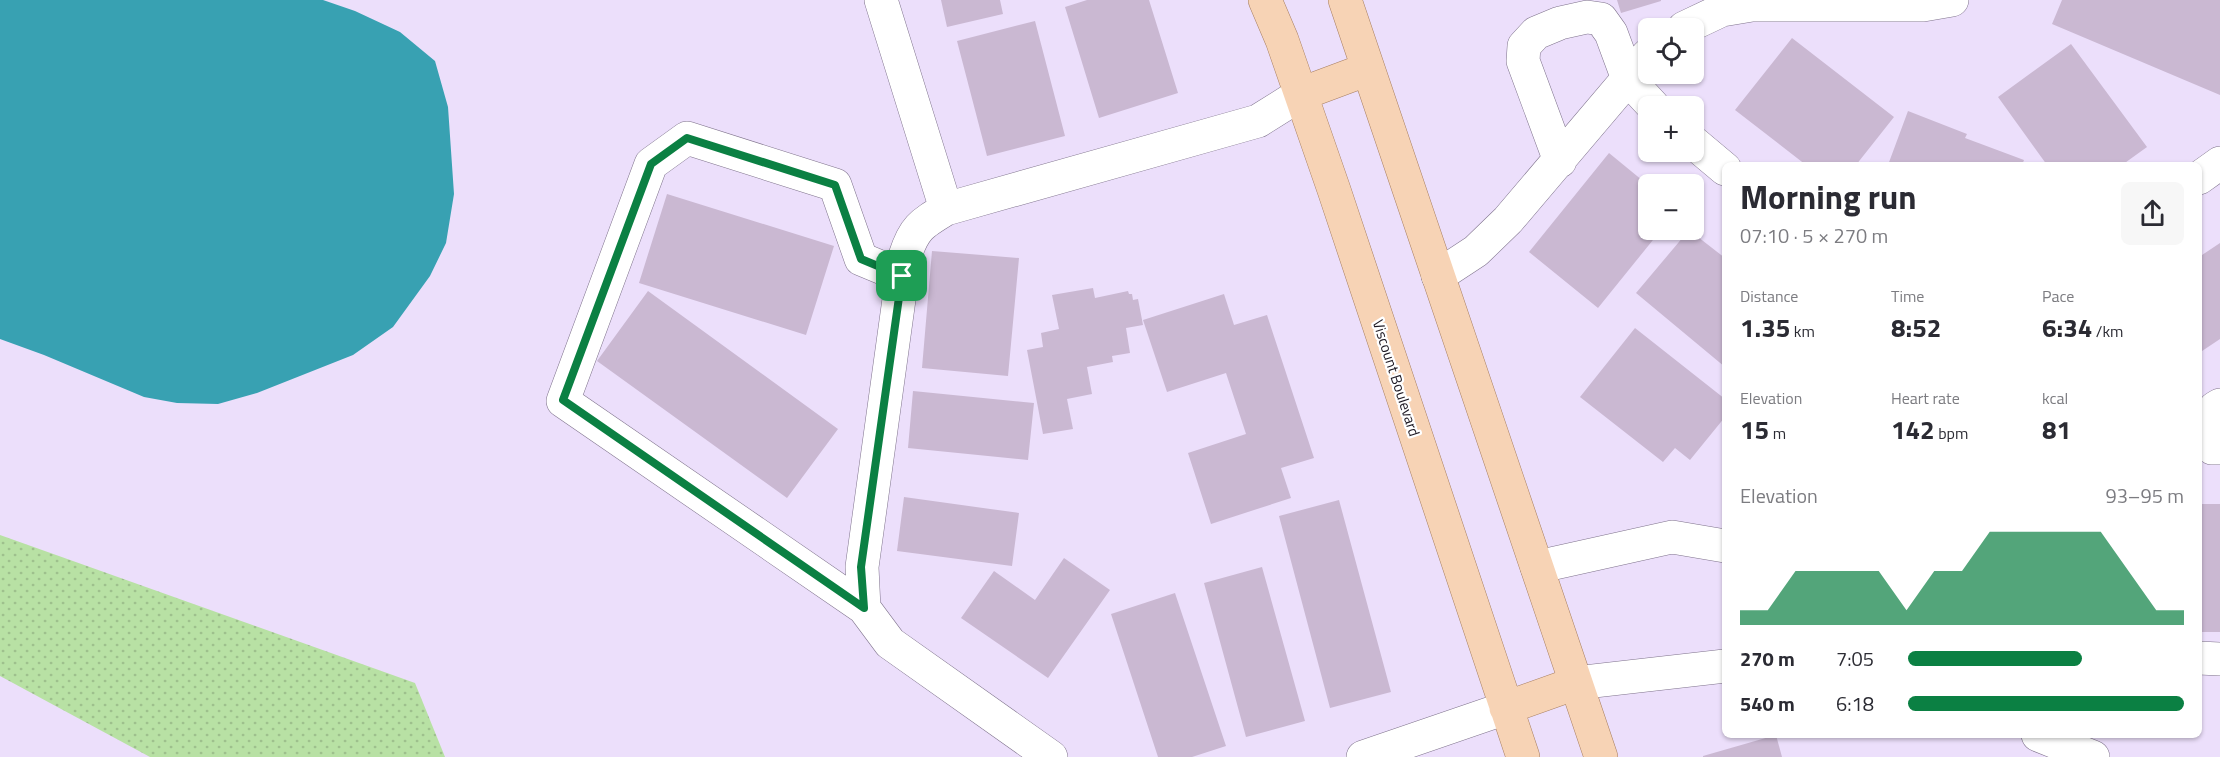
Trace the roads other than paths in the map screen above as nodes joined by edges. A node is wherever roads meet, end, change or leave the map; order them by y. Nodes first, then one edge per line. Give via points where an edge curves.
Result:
1 (881, 0) edge
2 (1265, 0) edge
3 (1345, 0) edge
4 (1952, 0) edge
5 (1704, 19) edge
6 (1638, 67) edge
7 (1368, 69) junction
8 (1301, 94) junction
9 (1704, 151) edge
10 (1560, 161) junction
11 (2220, 163) edge
12 (1722, 166) edge
13 (2202, 176) edge
14 (946, 209) junction
15 (902, 276) junction
16 (1438, 276) junction
17 (2220, 405) edge
18 (2220, 448) edge
19 (1722, 545) edge
20 (1537, 567) junction
21 (864, 608) junction
22 (2202, 658) edge
23 (2220, 659) edge
24 (1722, 666) edge
25 (1576, 683) junction
26 (1506, 708) junction
27 (2046, 738) edge
28 (1051, 757) edge
29 (1363, 757) edge
30 (1523, 757) edge
31 (1601, 757) edge
32 (2093, 757) edge

1 - 14 lane
2 - 8 main road, Viscount Boulevard
3 - 7 main road
4 - 5 lane via 1923,5 1752,5 1722,10
6 - 10 lane
6 - 10 lane via 1601,19 1587,17 1560,23 1536,33 1524,46 1523,61
7 - 8 main road
7 - 16 main road
8 - 14 lane via 1258,121
8 - 26 main road, Viscount Boulevard
9 - 12 lane
10 - 16 lane via 1476,251
11 - 13 lane
14 - 15 lane via 911,237
15 - 21 lane via 861,567
15 - 21 lane via 861,259 835,185 687,138 651,164 563,400
16 - 20 main road
17 - 18 lane via 2215,408 2212,448
19 - 20 lane via 1672,537
20 - 25 main road
21 - 28 lane via 890,643
22 - 23 lane
24 - 25 lane
25 - 26 main road
25 - 31 main road
26 - 29 lane
26 - 30 main road, Viscount Boulevard
27 - 32 lane

